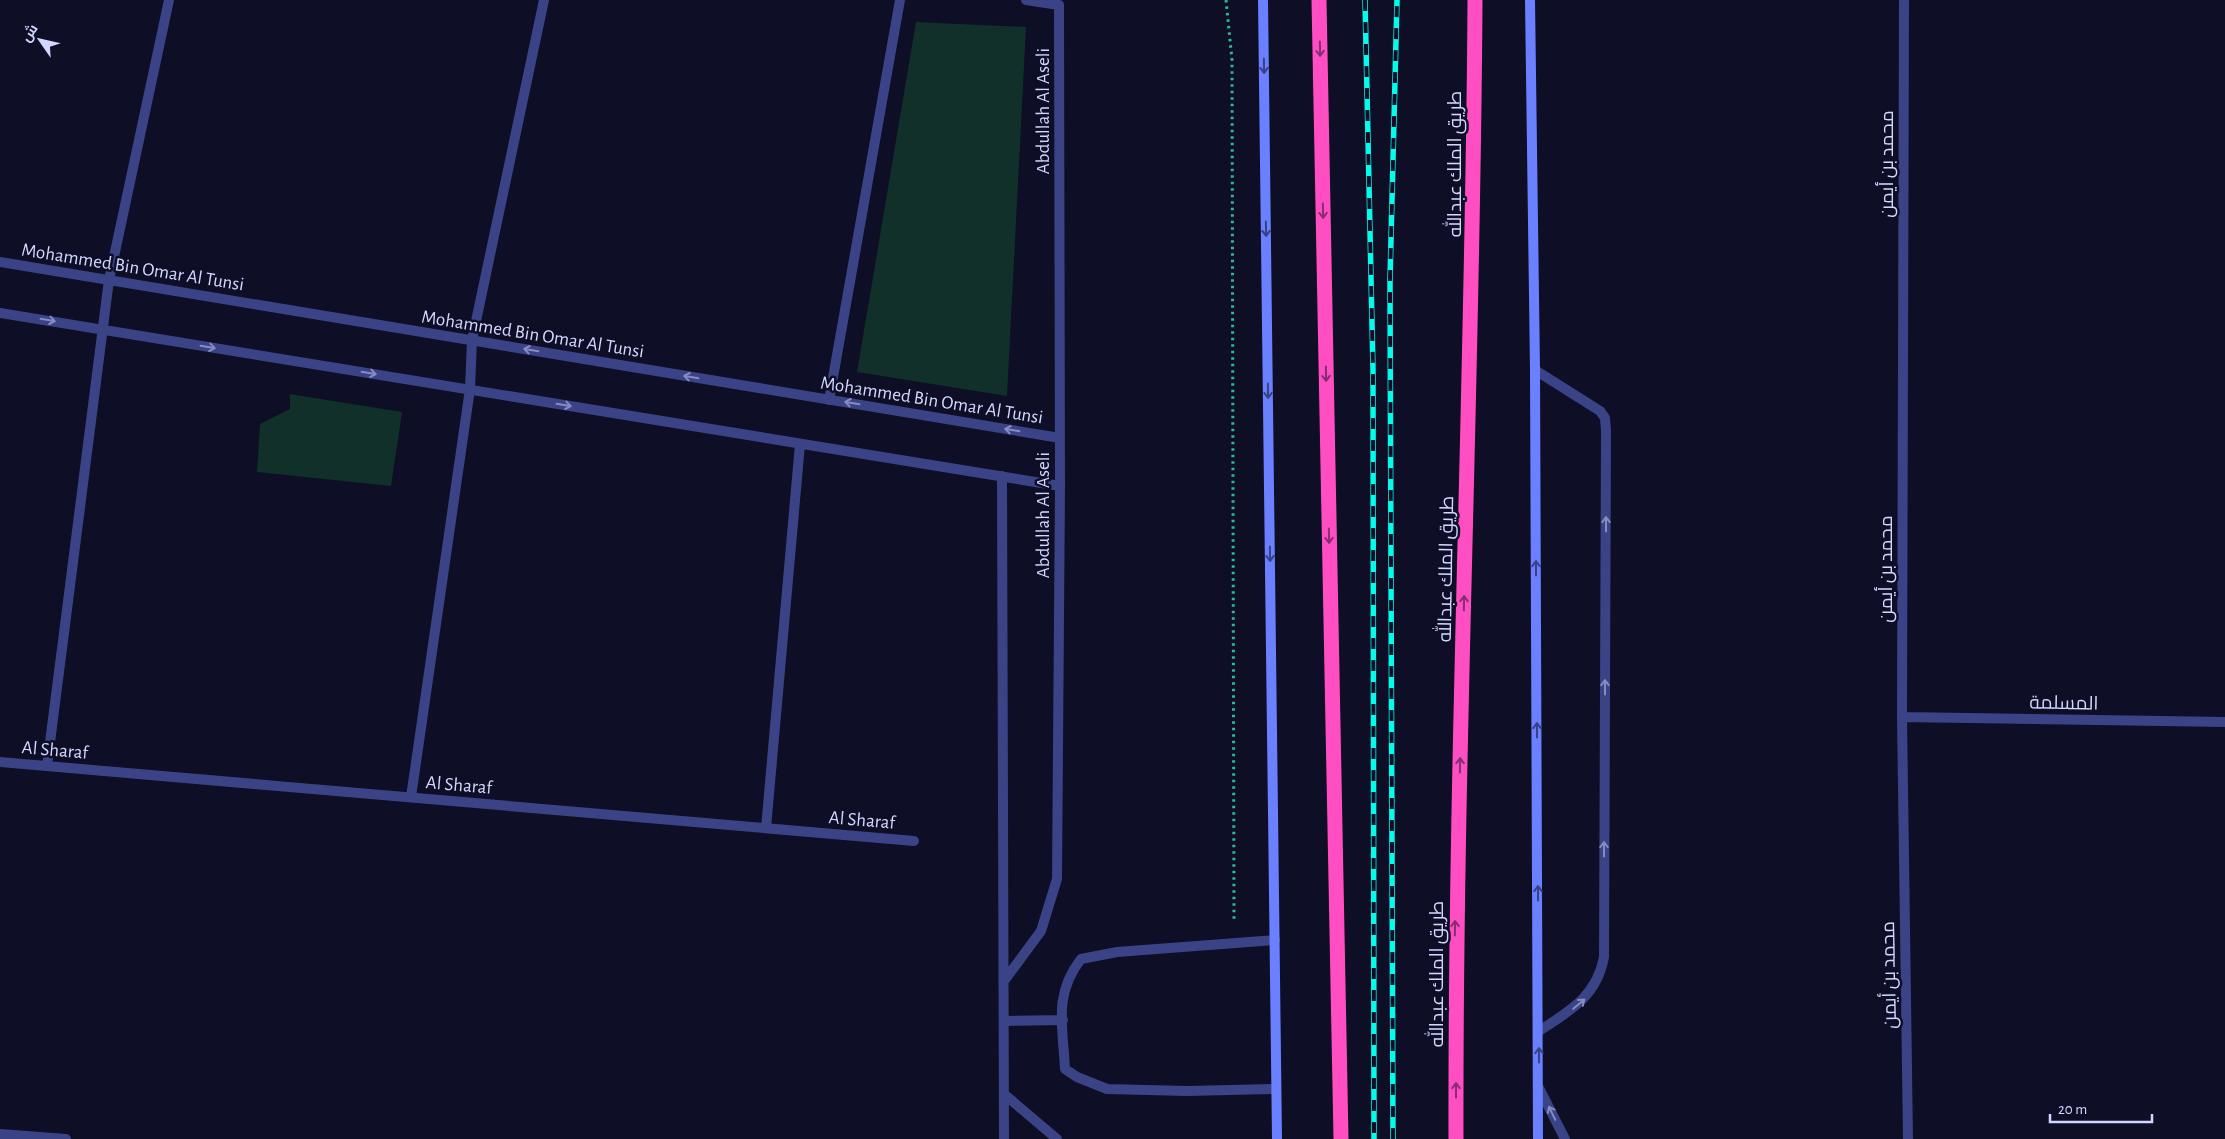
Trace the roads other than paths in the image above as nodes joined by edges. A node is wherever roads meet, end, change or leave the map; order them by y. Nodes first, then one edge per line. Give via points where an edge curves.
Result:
1 (169, 0) edge
2 (544, 0) edge
3 (900, 0) edge
4 (1026, 0) edge
5 (1263, 0) edge
6 (1319, 0) edge
7 (1475, 0) edge
8 (1530, 0) edge
9 (1904, 0) edge
10 (0, 262) edge
11 (108, 280) junction
12 (0, 313) edge
13 (102, 329) junction
14 (472, 340) junction
15 (1535, 370) junction
16 (470, 389) junction
17 (829, 400) junction
18 (1060, 438) junction
19 (800, 444) junction
20 (1002, 476) junction
21 (1060, 486) junction
22 (1902, 717) junction
23 (2225, 722) edge
24 (0, 762) edge
25 (47, 766) junction
26 (411, 797) junction
27 (766, 828) junction
28 (914, 841) dead end
29 (1275, 940) junction
30 (1004, 981) junction
31 (1063, 1020) junction
32 (1004, 1021) junction
33 (1539, 1032) junction
34 (1539, 1088) junction
35 (1276, 1089) junction
36 (1004, 1094) junction
37 (0, 1134) edge
38 (19, 1137) edge
39 (66, 1139) edge
40 (1004, 1139) edge
41 (1056, 1139) edge
42 (1277, 1139) edge
43 (1341, 1139) edge
44 (1456, 1139) edge
45 (1538, 1139) edge
46 (1565, 1139) edge
47 (1908, 1139) edge

1 - 11 street
2 - 14 street
3 - 17 street
4 - 18 street, Abdullah Al Aseli via 1059,6
5 -> 29 street
6 -> 43 highway
44 -> 7 highway, طريق الملك عبدالله via 1455,932 1474,229
8 - 15 street
9 - 22 street, محمد بن أيمن
10 - 11 street, Mohammed Bin Omar Al Tunsi
11 - 13 street
11 - 14 street, Mohammed Bin Omar Al Tunsi
12 -> 13 street
13 -> 16 street
13 - 25 street
14 - 16 street
17 -> 14 street, Mohammed Bin Omar Al Tunsi
33 -> 15 street
33 -> 15 street via 1579,1005 1588,995 1602,971 1604,957 1606,431 1605,418 1600,411
16 -> 19 street
16 - 26 street
18 -> 17 street, Mohammed Bin Omar Al Tunsi
18 - 21 street, Abdullah Al Aseli
19 - 20 street
19 - 27 street
20 - 21 street
20 - 30 street
21 - 30 street, Abdullah Al Aseli via 1057,879 1041,931
22 - 23 street, المسلمة
22 - 47 street, محمد بن أيمن
24 - 25 street, Al Sharaf
25 - 26 street, Al Sharaf
26 - 27 street, Al Sharaf
27 - 28 street, Al Sharaf
29 - 31 street via 1117,952 1081,959 1069,974 1061,999
29 - 35 street
30 - 32 street
31 - 32 street
31 - 35 street via 1065,1069 1107,1089
32 - 36 street
34 -> 33 street
34 - 45 street
46 -> 34 street
35 - 42 street
36 - 40 street
36 - 41 street
37 - 38 street
38 - 39 street

